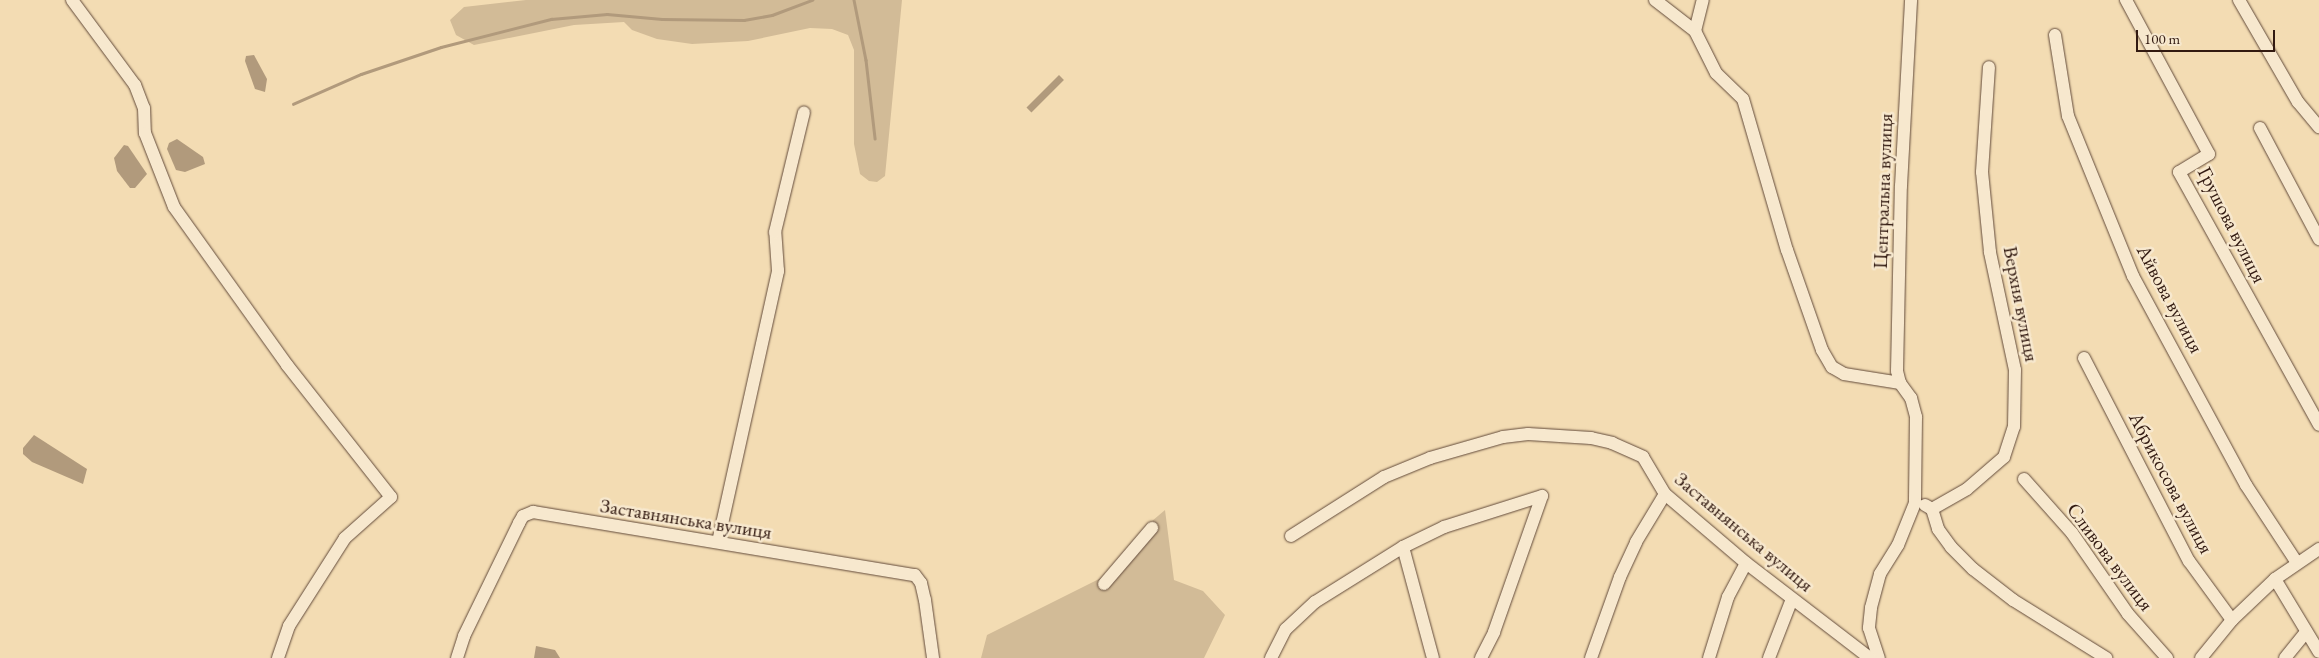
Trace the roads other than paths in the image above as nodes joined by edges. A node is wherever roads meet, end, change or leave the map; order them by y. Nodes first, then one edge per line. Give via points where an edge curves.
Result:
1 (72, 0) edge
2 (1655, 0) edge
3 (1703, 0) edge
4 (1911, 0) edge
5 (2126, 0) edge
6 (2240, 0) edge
7 (1695, 31) junction
8 (2055, 35) dead end
9 (1989, 67) dead end
10 (804, 112) dead end
11 (2319, 127) edge
12 (2260, 128) dead end
13 (2319, 239) edge
14 (2084, 358) dead end
15 (1900, 383) junction
16 (2319, 425) edge
17 (2024, 479) dead end
18 (1665, 494) junction
19 (1915, 503) junction
20 (1932, 509) junction
21 (1152, 528) dead end
22 (1291, 536) dead end
23 (718, 542) junction
24 (1403, 547) junction
25 (2319, 549) edge
26 (1746, 563) junction
27 (2297, 563) junction
28 (2275, 579) junction
29 (1104, 584) dead end
30 (1792, 599) junction
31 (2232, 620) junction
32 (2306, 632) junction
33 (2319, 652) edge
34 (278, 658) edge
35 (457, 658) edge
36 (933, 658) edge
37 (1271, 658) edge
38 (1433, 658) edge
39 (1481, 658) edge
40 (1591, 658) edge
41 (1709, 658) edge
42 (1769, 658) edge
43 (1870, 658) edge
44 (1879, 658) edge
45 (2106, 658) edge
46 (2167, 658) edge
47 (2202, 658) edge
48 (2285, 658) edge

1 - 34 street via 135,85 144,108 145,133 174,206 287,365 392,497 345,538 289,626
2 - 7 street
3 - 7 street
4 - 15 street, Центральна вулиця via 1900,206 1897,371
5 - 16 street, Грушова вулиця via 2209,154 2178,172
6 - 11 street via 2298,102
7 - 15 street via 1716,73 1743,99 1822,350 1832,367 1844,374
8 - 27 street, Айвова вулиця via 2068,116 2133,276 2246,485
9 - 20 street, Верхня вулиця via 1982,172 1991,262 2016,370 2014,427 2004,457 1967,489
10 - 23 street via 775,232 778,271
12 - 13 street
14 - 31 street, Абрикосова вулиця via 2189,561
15 - 19 street via 1911,398 1916,416
17 - 46 street, Сливова вулиця via 2072,533 2128,614
18 - 22 street, Заставнянська вулиця via 1643,457 1631,450 1591,438 1528,434 1503,437 1430,458 1384,477
18 - 26 street, Заставнянська вулиця
18 - 40 street via 1636,542 1620,577
19 - 20 street
19 - 44 street via 1902,537 1880,574 1871,608 1869,628
20 - 45 street via 1938,529 1973,569 2013,600
21 - 29 street
23 - 35 street, Заставнянська вулиця via 528,513 519,523 464,636
23 - 36 street, Заставнянська вулиця via 915,575 921,583 925,600
24 - 37 street via 1315,602 1286,630
24 - 38 street
24 - 39 street via 1444,527 1542,496 1494,632
25 - 27 street
26 - 30 street, Заставнянська вулиця
26 - 41 street via 1728,597
27 - 28 street
28 - 31 street
28 - 32 street
30 - 42 street
30 - 43 street, Заставнянська вулиця
31 - 47 street
32 - 33 street
32 - 48 street

